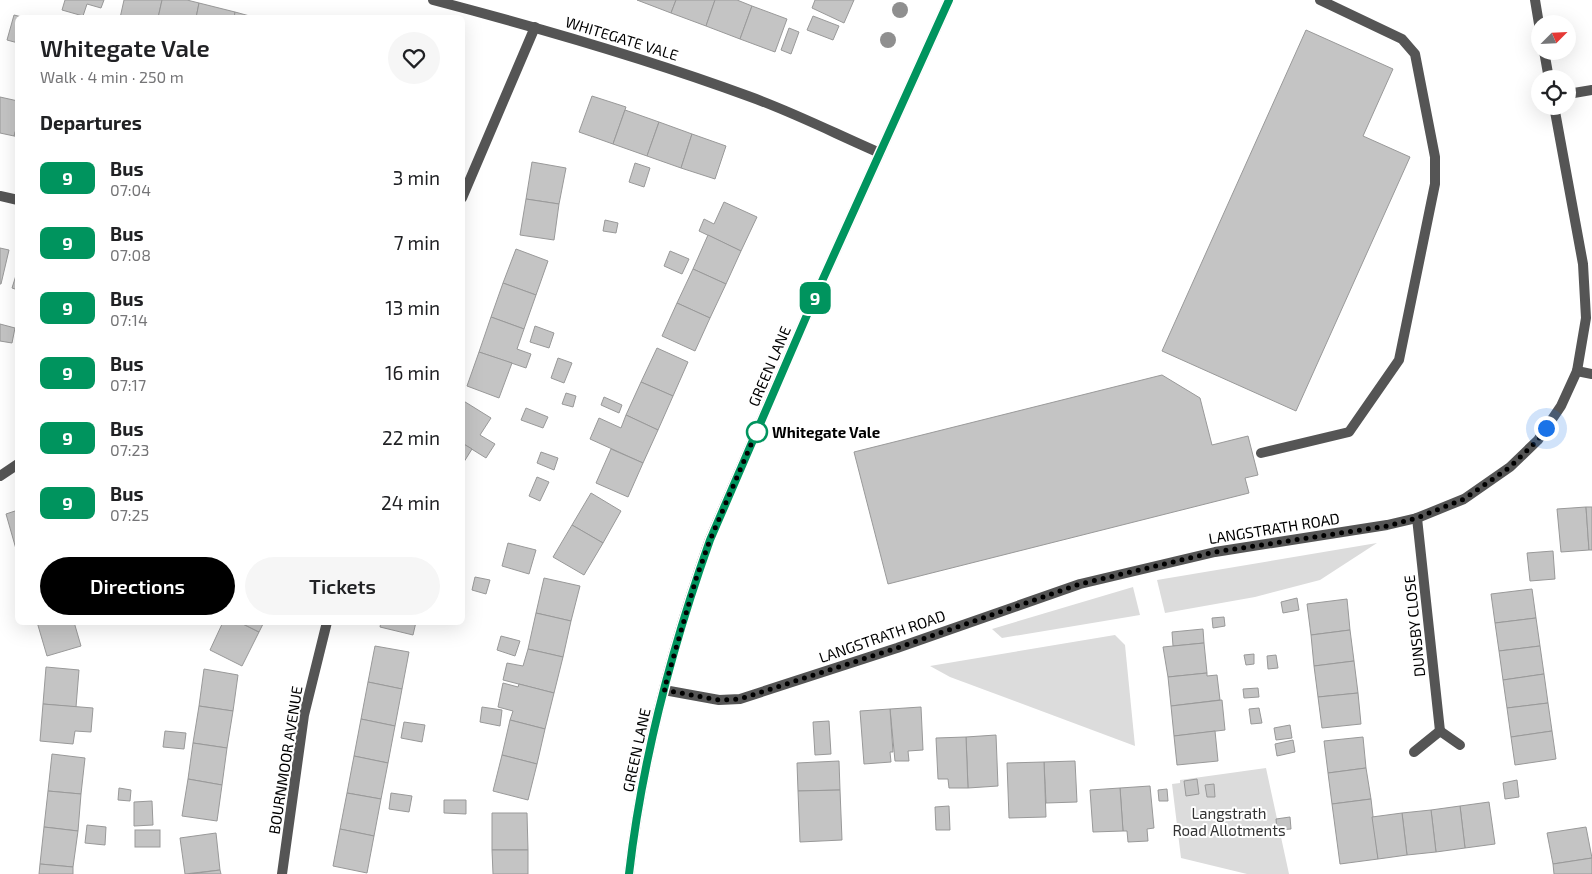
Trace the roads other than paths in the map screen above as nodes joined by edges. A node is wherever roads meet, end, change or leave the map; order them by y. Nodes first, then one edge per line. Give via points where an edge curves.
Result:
1 (433, 0) edge
2 (949, 0) edge
3 (1320, 0) edge
4 (1534, 0) edge
5 (1537, 15) edge
6 (535, 26) junction
7 (1592, 90) edge
8 (1576, 93) edge
9 (1556, 115) edge
10 (880, 153) junction
11 (465, 191) edge
12 (0, 196) edge
13 (15, 199) edge
14 (1576, 371) junction
15 (1592, 374) edge
16 (1261, 453) dead end
17 (15, 466) edge
18 (0, 476) edge
19 (1417, 518) junction
20 (326, 625) edge
21 (664, 690) junction
22 (1440, 732) junction
23 (1460, 745) dead end
24 (1414, 752) dead end
25 (282, 874) edge
26 (629, 874) edge

1 - 6 street, WHITEGATE VALE
2 - 10 street, GREEN LANE
3 - 16 street via 1402,39 1415,54 1435,157 1435,184 1399,360 1349,432
4 - 5 street
6 - 10 street, WHITEGATE VALE via 750,97
6 - 11 street
7 - 8 street
9 - 14 street, LANGSTRATH ROAD via 1583,264 1586,318
10 - 21 street, GREEN LANE via 710,540
12 - 13 street
14 - 15 street
14 - 19 street, LANGSTRATH ROAD via 1561,406 1538,440 1510,467 1464,499
17 - 18 street
19 - 21 street, LANGSTRATH ROAD via 1387,526 1215,552 1080,584 740,699 719,700
19 - 22 street, DUNSBY CLOSE
20 - 25 street, BOURNMOOR AVENUE via 304,715
21 - 26 street, GREEN LANE via 637,816
22 - 23 street
22 - 24 street

